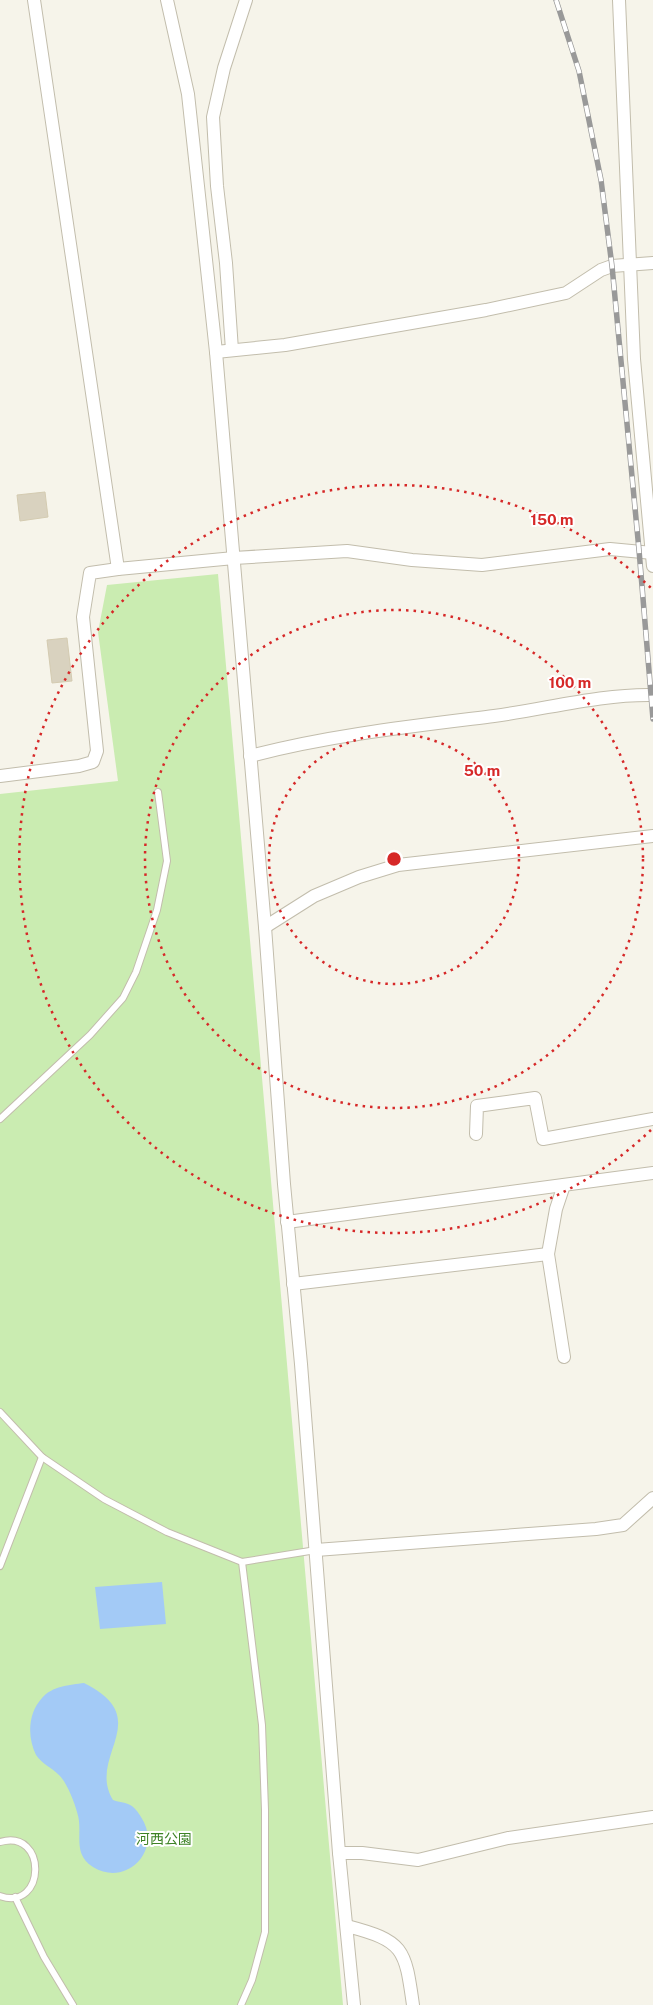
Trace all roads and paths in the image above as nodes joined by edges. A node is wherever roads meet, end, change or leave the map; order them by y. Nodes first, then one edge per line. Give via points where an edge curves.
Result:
1 (34, 0) edge
2 (167, 0) edge
3 (246, 0) edge
4 (619, 0) edge
5 (653, 263) edge
6 (630, 264) junction
7 (232, 350) junction
8 (216, 352) junction
9 (653, 557) edge
10 (234, 558) junction
11 (118, 569) junction
12 (653, 695) edge
13 (250, 756) junction
14 (0, 776) edge
15 (158, 792) dead end
16 (653, 836) edge
17 (265, 927) junction
18 (0, 1119) edge
19 (653, 1119) edge
20 (476, 1134) dead end
21 (653, 1173) edge
22 (564, 1185) junction
23 (287, 1222) junction
24 (548, 1254) junction
25 (293, 1284) junction
26 (564, 1358) dead end
27 (0, 1412) edge
28 (42, 1457) junction
29 (653, 1498) edge
30 (316, 1550) junction
31 (242, 1562) junction
32 (0, 1566) edge
33 (653, 1816) edge
34 (0, 1842) edge
35 (338, 1853) junction
36 (0, 1896) edge
37 (15, 1897) junction
38 (347, 1926) junction
39 (73, 2005) edge
40 (241, 2005) edge
41 (354, 2005) edge
42 (413, 2005) edge

1 - 11 street
2 - 8 street via 188,94
3 - 7 street via 212,117
4 - 6 street
5 - 6 street
6 - 7 street via 601,270 566,294 382,329
6 - 9 street via 634,359
7 - 8 street
8 - 10 street
9 - 10 street via 639,550 610,550 482,565 412,560 347,550
10 - 11 street
10 - 13 street
11 - 14 street via 90,573 84,616 97,751 93,762
12 - 13 street via 613,697 496,716 421,724
13 - 17 street
15 - 18 lane via 167,861 157,910 136,972 123,998 90,1035
16 - 17 street via 398,865 359,876 314,896
17 - 23 street
19 - 20 street via 543,1139 536,1098 477,1106
21 - 22 street
22 - 23 street
22 - 24 street
23 - 25 street
24 - 25 street
24 - 26 street
25 - 30 street
27 - 28 lane
28 - 31 lane via 128,1512 167,1532
28 - 32 lane
29 - 30 street via 623,1525
30 - 31 lane
30 - 35 street
31 - 40 lane via 262,1725 265,1932 252,1980
33 - 35 street via 508,1838 418,1860
34 - 37 lane via 14,1841 23,1845 35,1860 35,1878 31,1887
35 - 38 street
36 - 37 lane
37 - 39 lane via 44,1957
38 - 41 street
38 - 42 street via 378,1934 395,1944 408,1966

